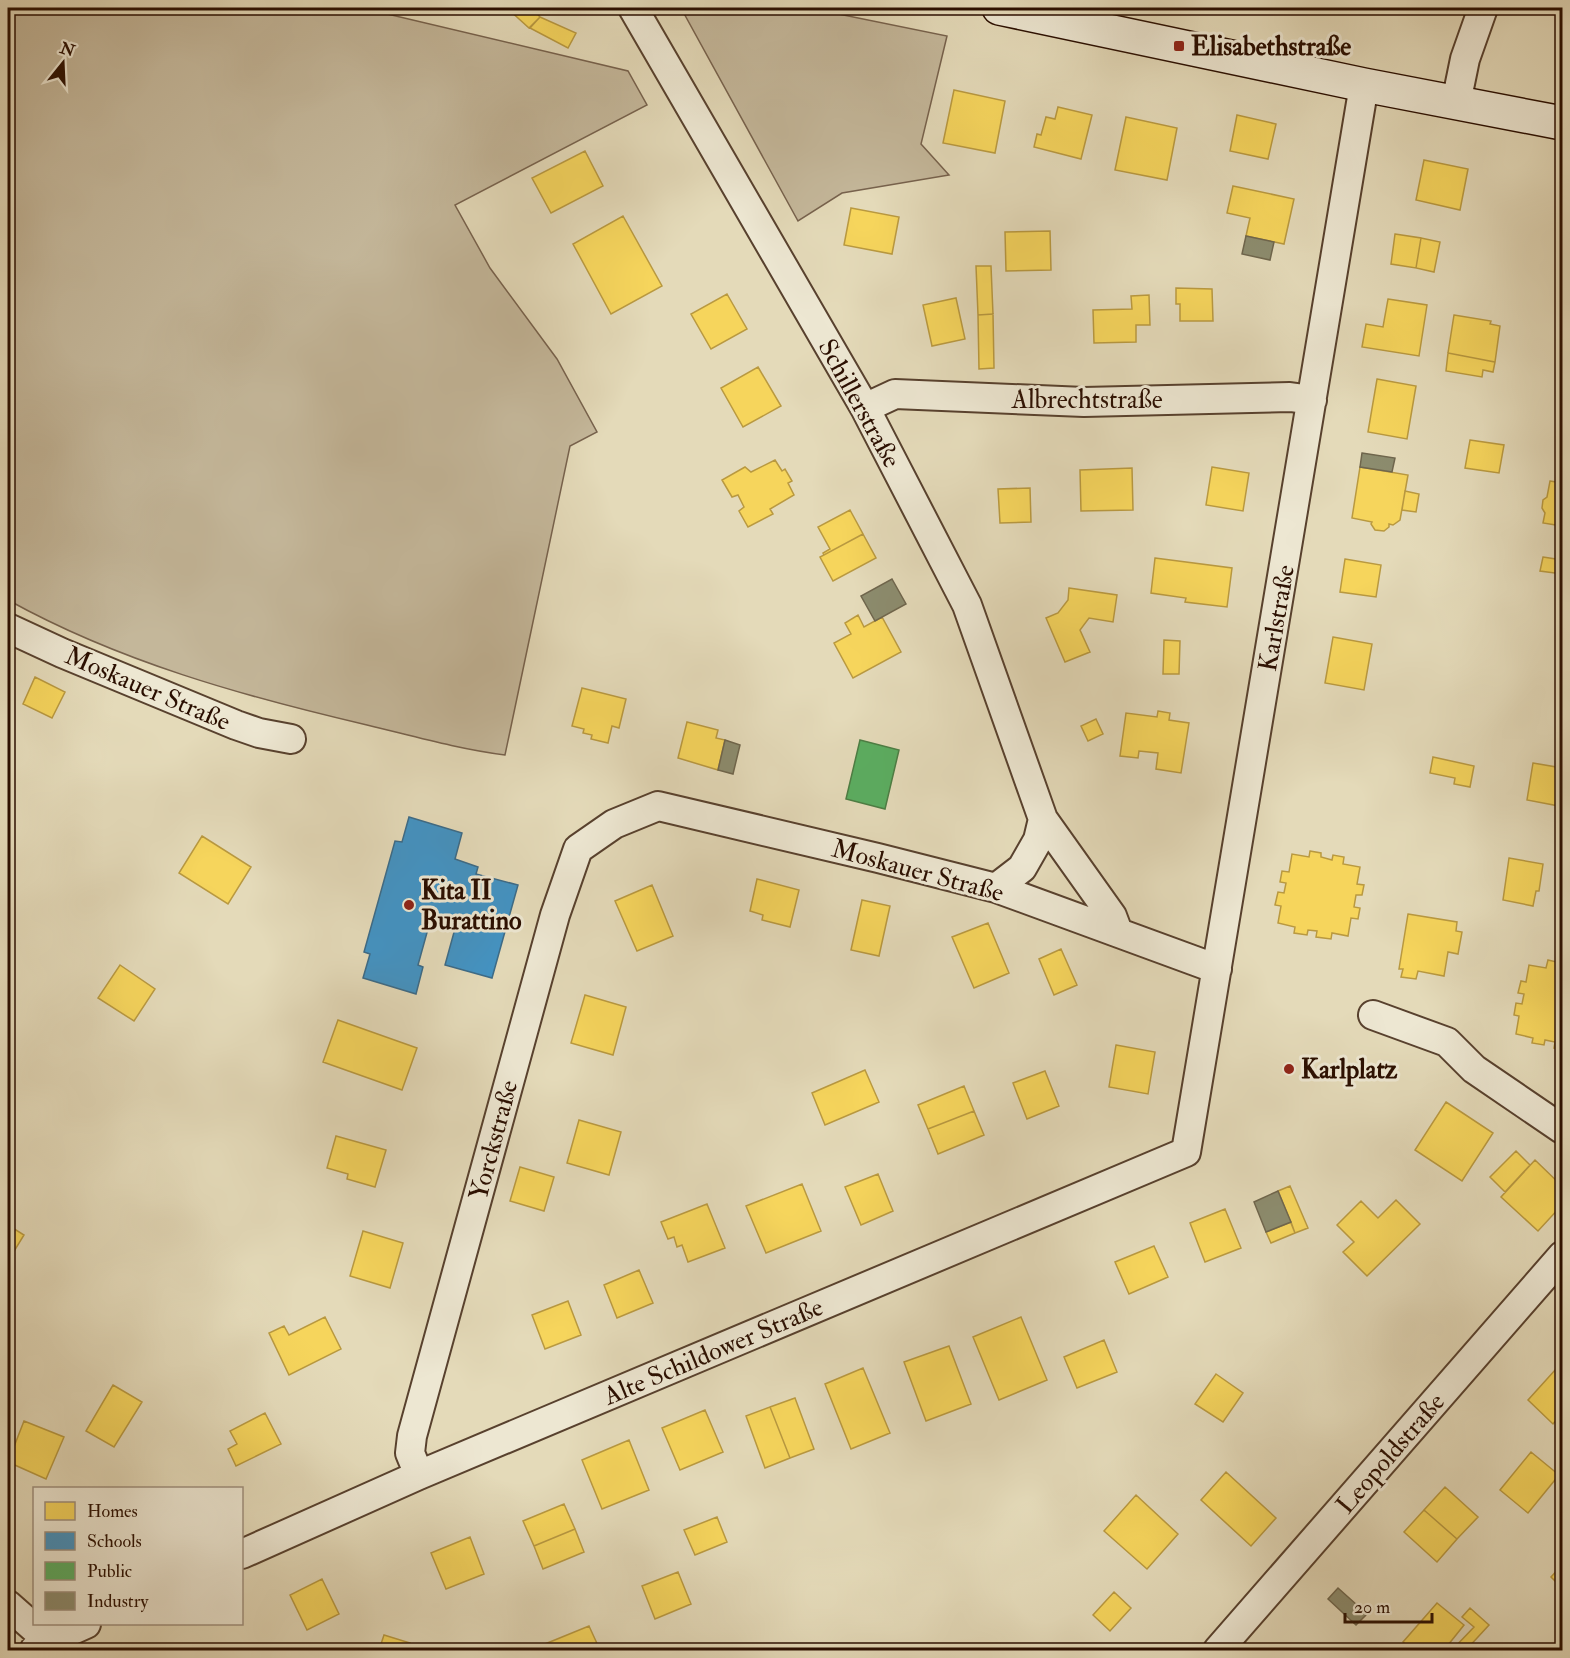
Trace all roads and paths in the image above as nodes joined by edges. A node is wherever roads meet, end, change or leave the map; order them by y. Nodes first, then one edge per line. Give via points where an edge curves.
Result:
1 (633, 8) edge
2 (999, 8) edge
3 (1483, 8) edge
4 (1364, 85) junction
5 (1456, 103) junction
6 (1563, 123) edge
7 (1312, 400) junction
8 (865, 408) junction
9 (8, 628) edge
10 (291, 739) dead end
11 (1043, 819) junction
12 (614, 824) joint
13 (996, 888) junction
14 (1118, 932) junction
15 (1217, 969) junction
16 (1373, 1015) dead end
17 (1563, 1129) edge
18 (1186, 1152) joint
19 (1563, 1256) edge
20 (419, 1475) junction
21 (243, 1554) edge
22 (8, 1605) edge
23 (83, 1625) edge
24 (47, 1647) edge
25 (1218, 1650) edge

1 - 8 street, Schillerstraße
2 - 4 street
3 - 5 street via 1465,59
4 - 5 street
4 - 7 street, Karlstraße
5 - 6 street
7 - 8 street, Albrechtstraße via 1290,397 1084,402 895,394
7 - 15 street, Karlstraße
8 - 11 street, Schillerstraße via 967,605
9 - 10 street, Moskauer Straße via 236,725
11 - 13 street via 1038,840 1022,868
11 - 14 street, Schillerstraße via 1112,916
12 - 13 street, Moskauer Straße via 658,806
12 - 20 street, Yorckstraße via 578,849 555,915 412,1436 410,1453
13 - 14 street, Moskauer Straße
14 - 15 street, Moskauer Straße
15 - 18 street, Karlstraße
16 - 17 street via 1447,1042 1474,1070
18 - 20 street, Alte Schildower Straße
19 - 25 street, Leopoldstraße
20 - 21 street, Alte Schildower Straße
22 - 24 street
23 - 24 street

